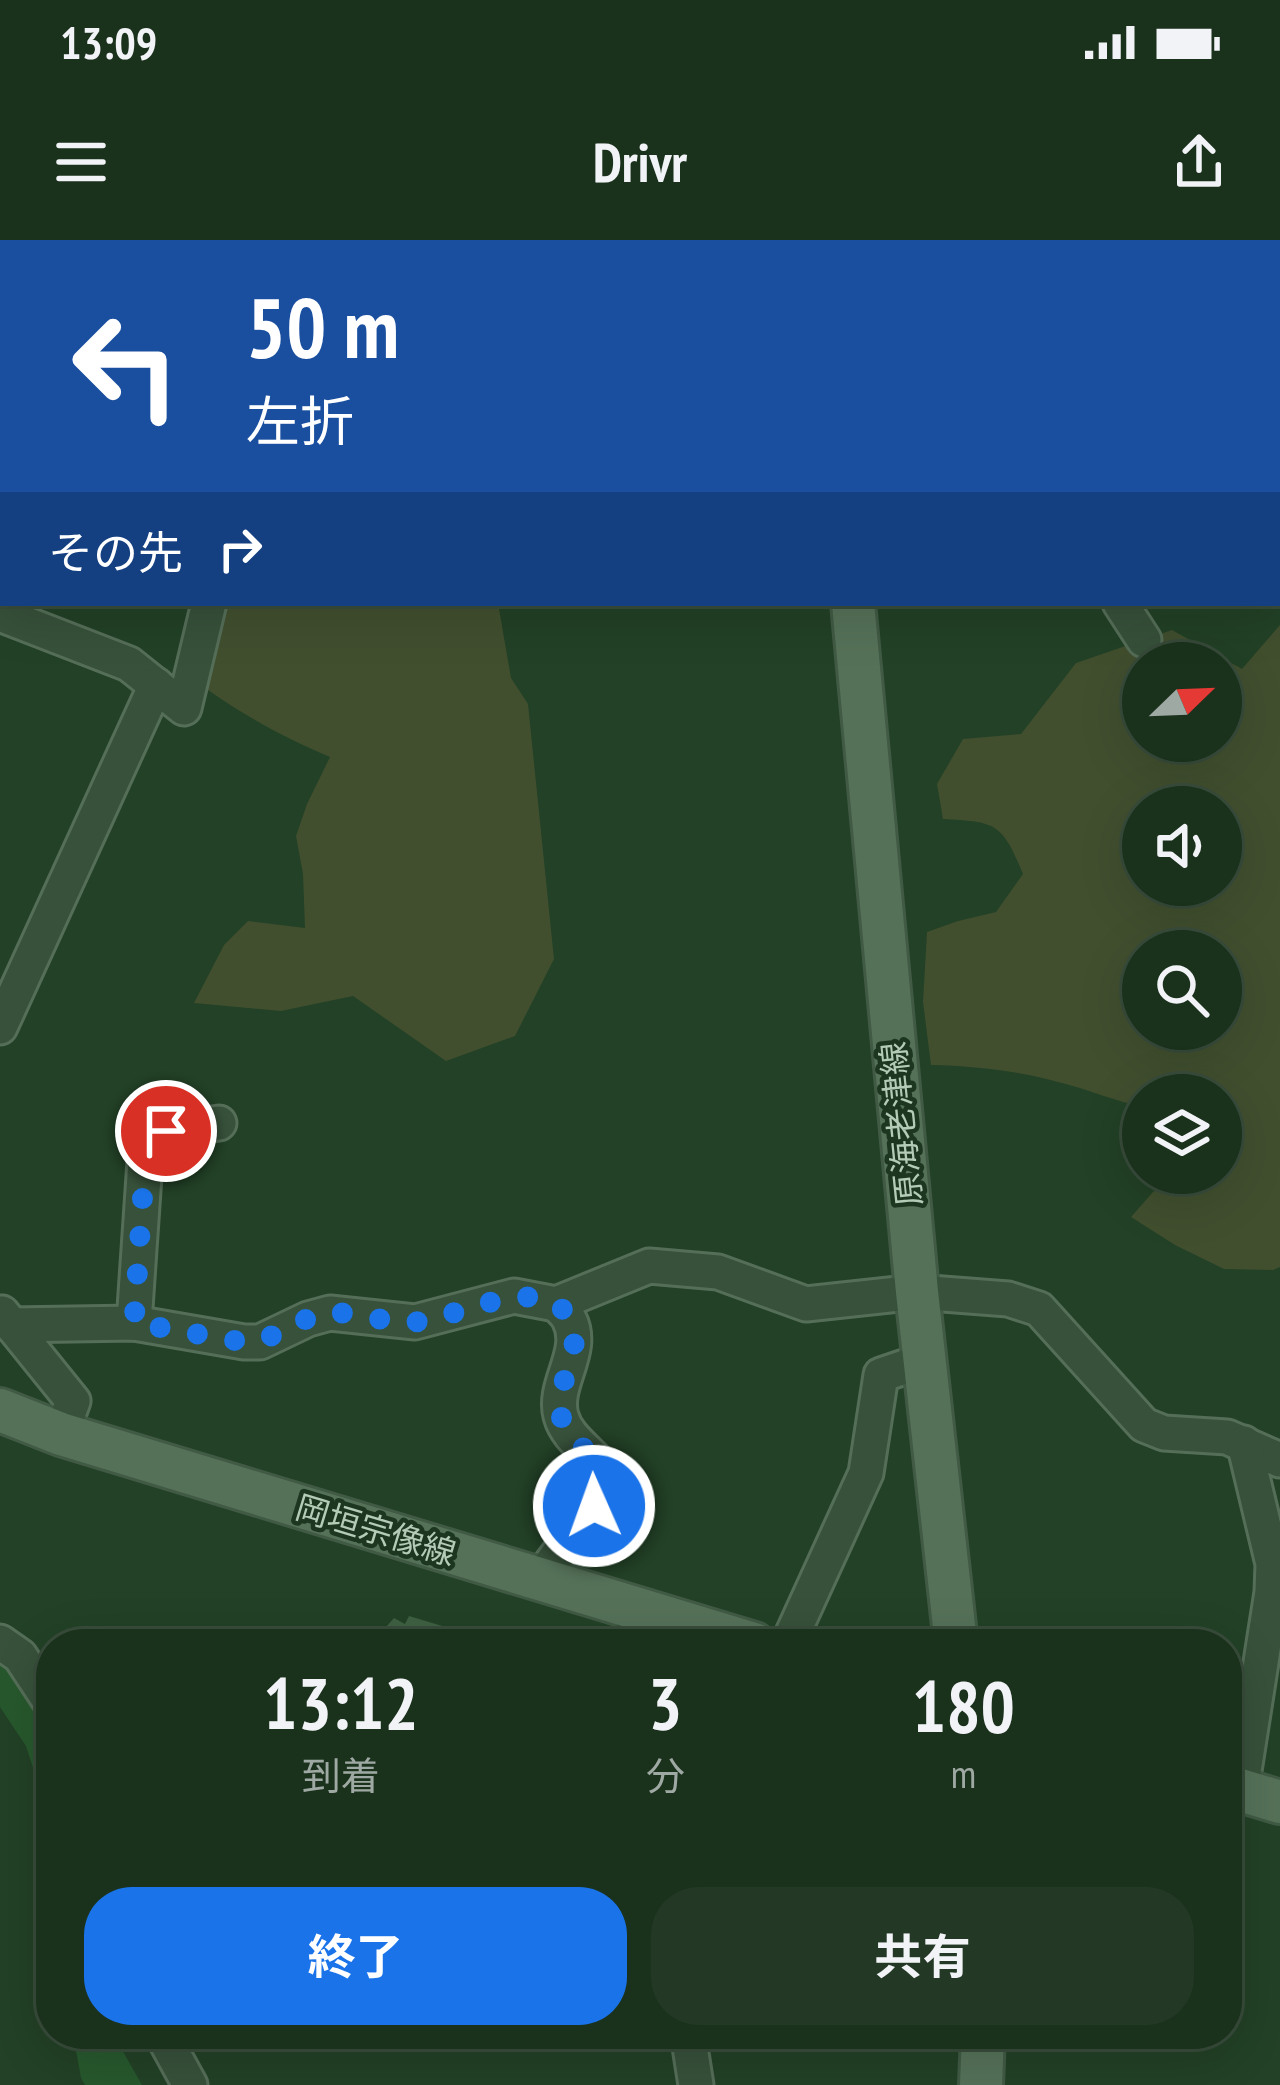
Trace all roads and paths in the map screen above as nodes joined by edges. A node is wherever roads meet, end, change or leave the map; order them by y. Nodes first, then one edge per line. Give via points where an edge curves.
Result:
1 (208, 606) edge
2 (853, 606) edge
3 (1122, 606) edge
4 (0, 614) edge
5 (1144, 640) dead end
6 (156, 685) junction
7 (0, 1027) edge
8 (219, 1123) dead end
9 (917, 1292) junction
10 (556, 1304) junction
11 (5, 1317) edge
12 (134, 1323) junction
13 (925, 1360) junction
14 (0, 1410) edge
15 (61, 1434) junction
16 (1244, 1443) junction
17 (1280, 1460) edge
18 (539, 1580) junction
19 (634, 1626) edge
20 (795, 1629) edge
21 (954, 1629) edge
22 (0, 1642) edge
23 (36, 1680) edge
24 (1249, 1792) edge
25 (170, 2049) edge
26 (690, 2049) edge
27 (982, 2049) edge
28 (190, 2085) edge
29 (696, 2085) edge
30 (981, 2085) edge

1 - 6 street via 184,708
2 - 9 main road, 原海老津線
3 - 5 street
4 - 6 street via 128,664
6 - 7 street
8 - 12 street via 166,1131 153,1141
9 - 10 street via 806,1304 718,1272 649,1266
9 - 13 main road, 原海老津線
9 - 16 street via 1039,1309 1144,1425
10 - 12 street via 514,1296 415,1322 330,1313 260,1342
10 - 18 street via 573,1336 560,1413 608,1478
11 - 12 street
11 - 15 street via 73,1401
13 - 20 street via 881,1375 866,1473
13 - 21 main road, 原海老津線
14 - 15 main road, 岡垣宗像線
15 - 18 main road, 岡垣宗像線
16 - 17 street
16 - 24 street via 1273,1564
18 - 19 main road, 岡垣宗像線
22 - 23 street
25 - 28 street
26 - 29 street
27 - 30 main road

